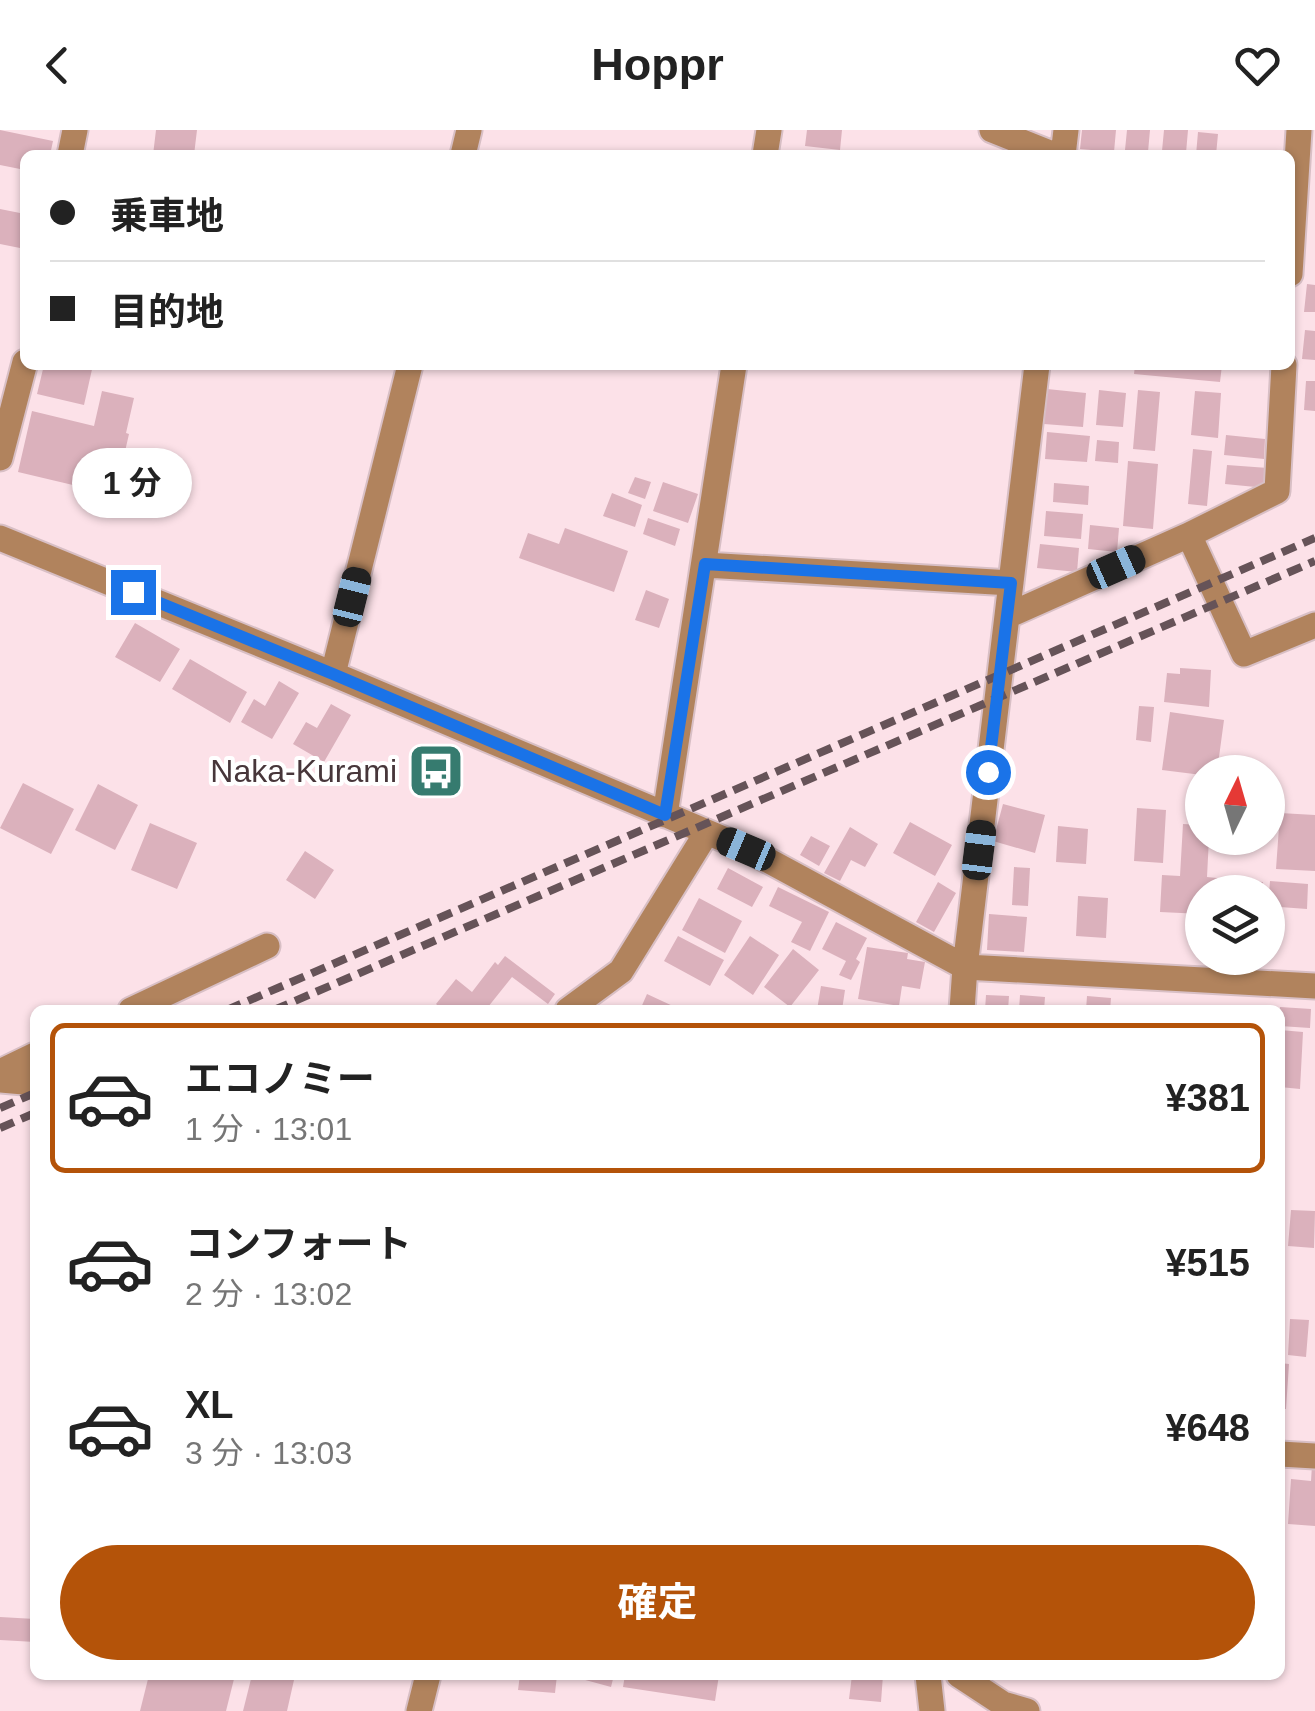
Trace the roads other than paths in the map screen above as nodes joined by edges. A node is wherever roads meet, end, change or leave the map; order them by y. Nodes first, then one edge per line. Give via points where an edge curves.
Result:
1 (992, 130) edge
2 (1299, 130) edge
3 (1042, 150) edge
4 (1295, 194) edge
5 (23, 370) edge
6 (409, 370) edge
7 (733, 370) edge
8 (1036, 370) edge
9 (1284, 370) edge
10 (0, 458) edge
11 (1189, 535) junction
12 (0, 538) edge
13 (705, 564) junction
14 (1011, 583) junction
15 (1007, 616) junction
16 (1315, 625) edge
17 (333, 674) junction
18 (665, 815) junction
19 (707, 832) junction
20 (267, 946) dead end
21 (965, 968) junction
22 (1315, 986) edge
23 (143, 1005) edge
24 (575, 1005) edge
25 (962, 1005) edge
26 (30, 1057) edge
27 (0, 1072) edge
28 (0, 1080) edge
29 (30, 1083) edge
30 (1285, 1454) edge
31 (1315, 1456) edge
32 (427, 1680) edge
33 (929, 1680) edge
34 (967, 1680) edge
35 (419, 1711) edge
36 (932, 1711) edge
37 (1027, 1711) edge

1 - 3 street
2 - 4 street
5 - 10 street
6 - 17 street
7 - 13 street
8 - 14 street
9 - 11 street via 1277,491
11 - 15 street
11 - 16 street via 1244,654
12 - 17 street
13 - 14 street
13 - 18 street
14 - 15 street
15 - 21 street
17 - 18 street
18 - 19 street
19 - 21 street
19 - 24 street via 621,970
20 - 23 street
21 - 22 street
21 - 25 street
26 - 27 street
28 - 29 street
30 - 31 street
32 - 35 street
33 - 36 street
34 - 37 street

